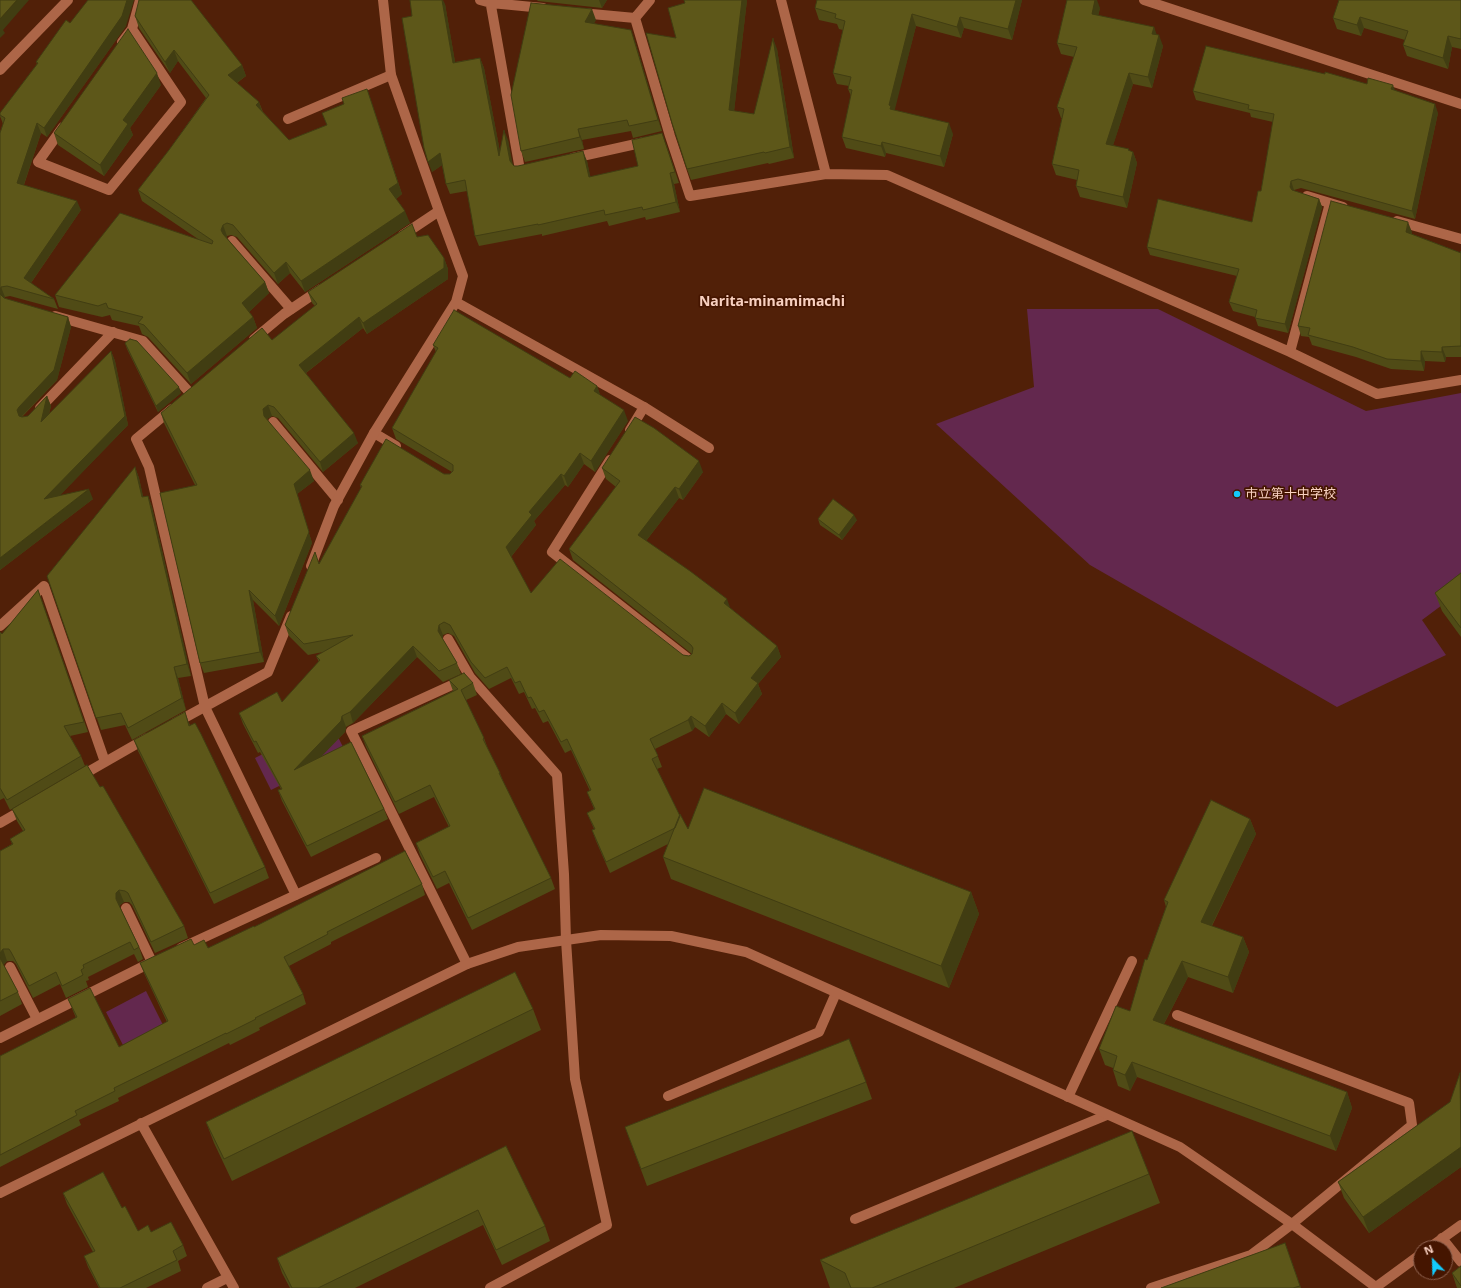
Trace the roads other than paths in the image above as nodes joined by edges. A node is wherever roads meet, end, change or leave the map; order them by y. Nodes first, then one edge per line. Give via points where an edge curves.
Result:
1 (68, 0) edge
2 (140, 0) edge
3 (382, 0) edge
4 (480, 0) edge
5 (650, 0) edge
6 (780, 0) edge
7 (1144, 0) edge
8 (491, 1) edge
9 (552, 9) edge
10 (574, 12) edge
11 (636, 18) junction
12 (132, 29) junction
13 (118, 48) edge
14 (0, 70) edge
15 (391, 75) junction
16 (1461, 104) edge
17 (70, 118) edge
18 (288, 119) dead end
19 (663, 138) junction
20 (565, 160) edge
21 (535, 167) edge
22 (826, 174) junction
23 (1299, 194) edge
24 (1330, 203) junction
25 (1352, 209) edge
26 (439, 211) junction
27 (1388, 219) edge
28 (1461, 239) edge
29 (232, 241) edge
30 (394, 241) edge
31 (330, 283) edge
32 (456, 302) junction
33 (291, 309) junction
34 (46, 313) edge
35 (113, 332) junction
36 (249, 343) edge
37 (1290, 352) junction
38 (1461, 380) edge
39 (644, 407) junction
40 (32, 416) edge
41 (273, 422) edge
42 (374, 433) junction
43 (623, 440) edge
44 (709, 448) dead end
45 (406, 452) edge
46 (615, 453) edge
47 (338, 500) junction
48 (306, 578) edge
49 (294, 607) edge
50 (0, 626) edge
51 (448, 639) edge
52 (691, 661) edge
53 (470, 677) junction
54 (205, 707) junction
55 (105, 762) junction
56 (72, 781) edge
57 (33, 804) edge
58 (0, 823) edge
59 (376, 858) dead end
60 (296, 894) junction
61 (126, 908) edge
62 (566, 940) junction
63 (1132, 961) dead end
64 (152, 962) junction
65 (467, 964) junction
66 (10, 966) edge
67 (836, 993) junction
68 (1177, 1015) dead end
69 (37, 1019) junction
70 (0, 1038) edge
71 (668, 1096) dead end
72 (1068, 1097) junction
73 (1107, 1115) junction
74 (141, 1123) junction
75 (0, 1193) edge
76 (855, 1219) dead end
77 (1292, 1224) junction
78 (1461, 1224) edge
79 (1442, 1238) junction
80 (1439, 1240) edge
81 (1413, 1260) edge
82 (1461, 1262) edge
83 (227, 1278) junction
84 (1376, 1287) edge
85 (207, 1288) edge
86 (234, 1288) edge
87 (490, 1288) edge
88 (1151, 1288) edge

1 - 14 street
2 - 12 street
3 - 15 street
4 - 8 street
5 - 11 street
6 - 22 street
7 - 16 street
8 - 9 street
8 - 21 street via 520,170
10 - 11 street
11 - 19 street
12 - 13 street
12 - 17 street via 181,102 109,190 38,162
15 - 18 street
15 - 26 street
19 - 20 street
19 - 22 street via 690,196
22 - 37 street via 887,175
23 - 24 street
24 - 25 street
24 - 37 street
26 - 30 street
26 - 32 street via 463,276
27 - 28 street
29 - 33 street
31 - 33 street
32 - 39 street
32 - 42 street
33 - 36 street
34 - 35 street
35 - 40 street
35 - 54 street via 143,341 187,396 136,439 148,467
37 - 38 street via 1377,394
39 - 43 street
39 - 44 street
41 - 47 street
42 - 45 street
42 - 47 street
46 - 52 street via 552,552
47 - 48 street
49 - 54 street via 268,672
50 - 55 street via 44,586
51 - 53 street
53 - 62 street via 557,775
53 - 65 street via 351,731
54 - 55 street
54 - 60 street
55 - 56 street
57 - 58 street
59 - 60 street
60 - 64 street
61 - 64 street
62 - 65 street via 518,947
62 - 67 street via 601,935 671,936 746,952
62 - 87 street via 575,1079 607,1225
63 - 72 street
64 - 69 street
65 - 74 street
66 - 69 street
67 - 71 street via 819,1032
67 - 72 street
68 - 77 street via 1409,1103 1412,1125
69 - 70 street
72 - 73 street
73 - 76 street
73 - 77 street via 1180,1147
74 - 75 street
74 - 83 street
77 - 84 street
77 - 88 street via 1251,1255
78 - 79 street
79 - 80 street
79 - 82 street
81 - 84 street
83 - 85 street
83 - 86 street

